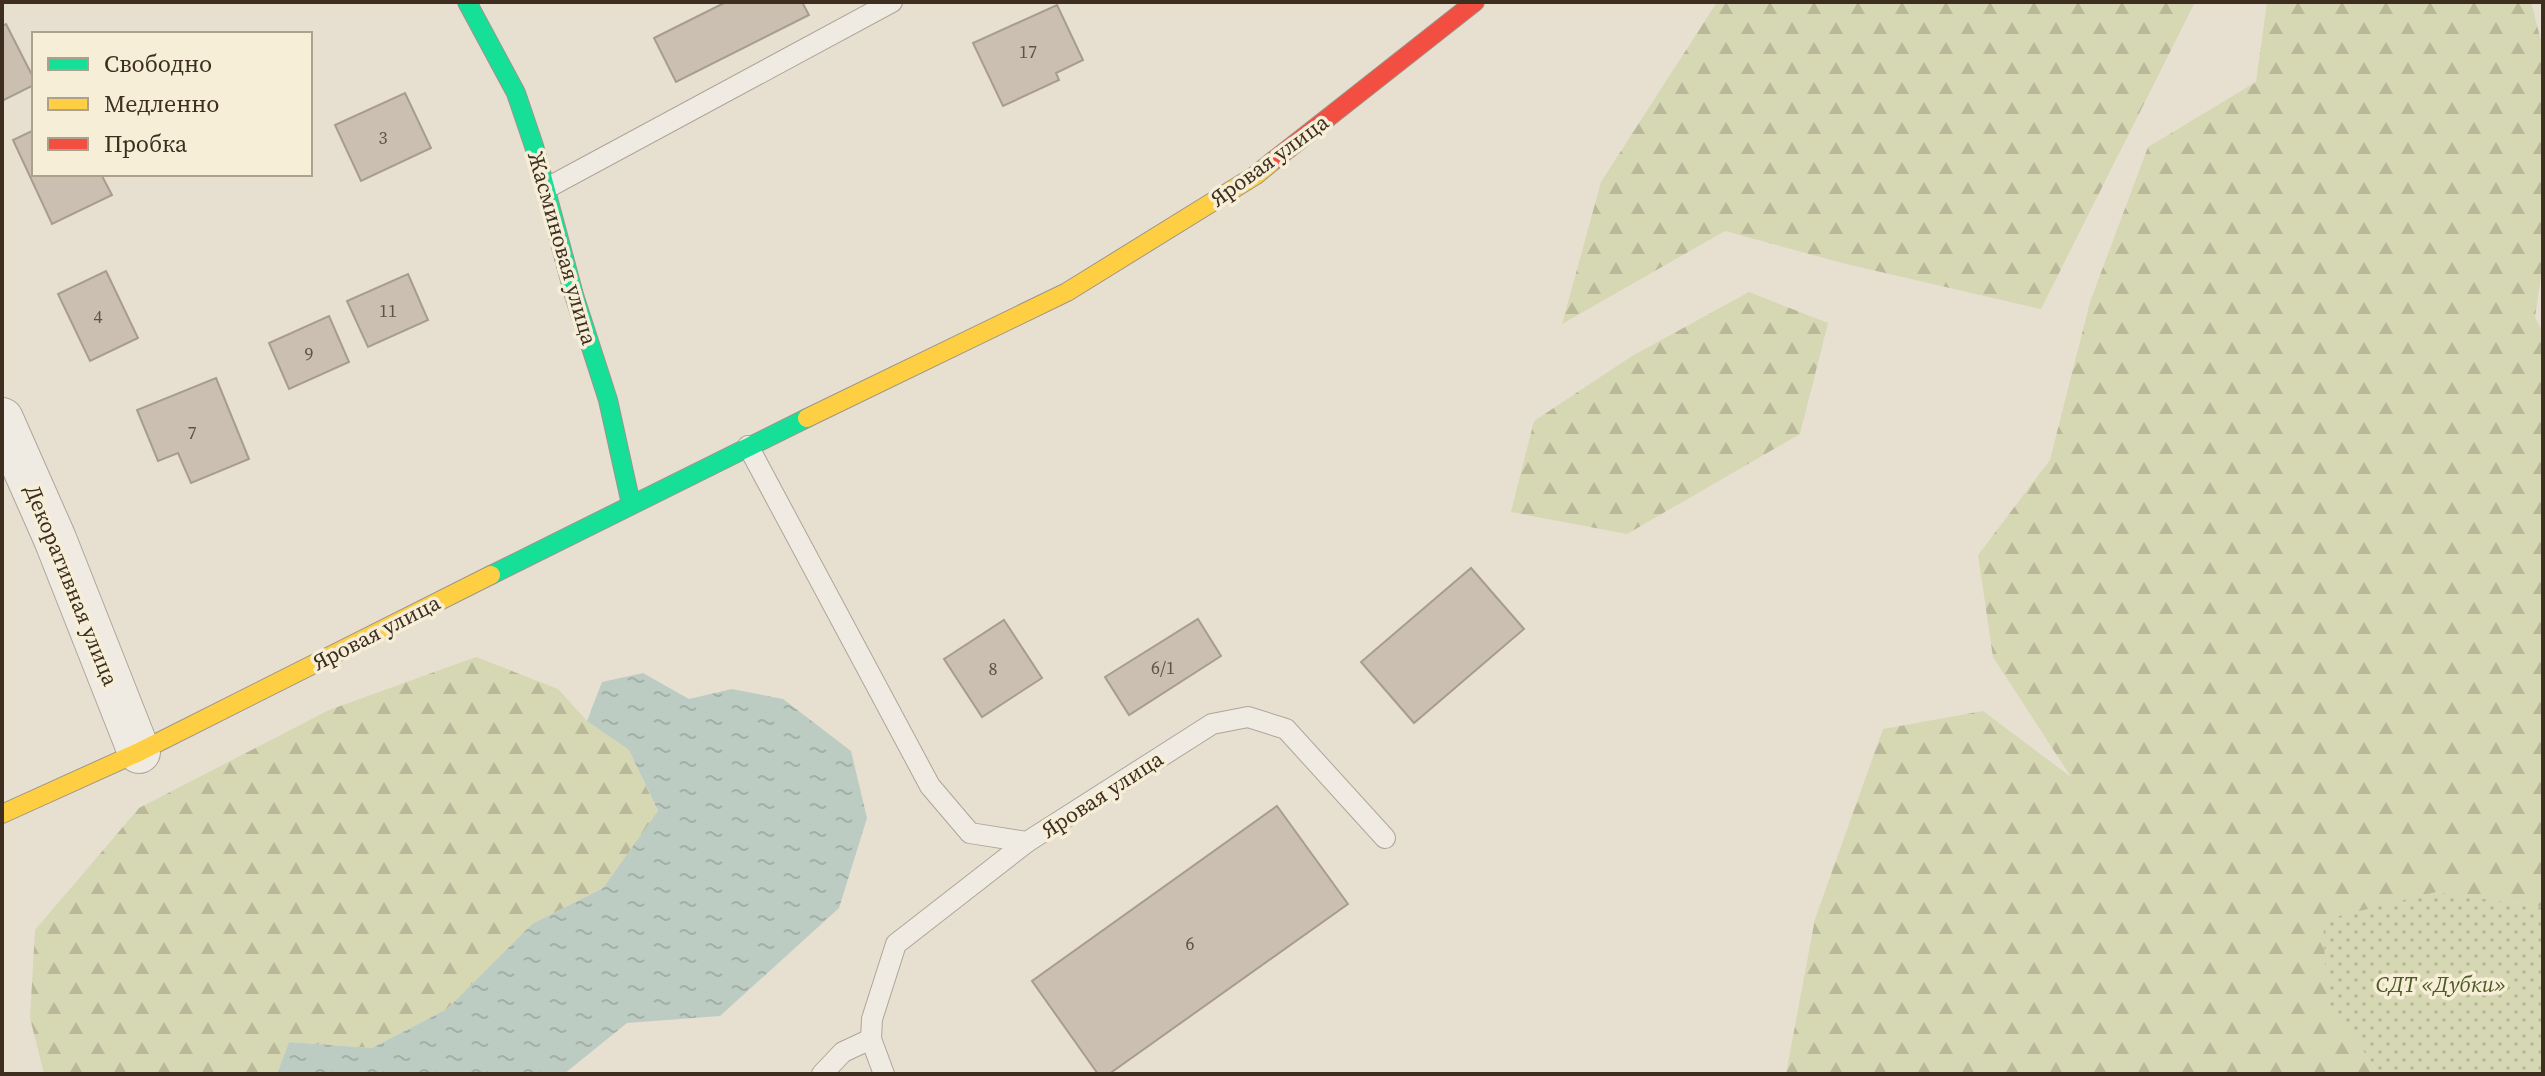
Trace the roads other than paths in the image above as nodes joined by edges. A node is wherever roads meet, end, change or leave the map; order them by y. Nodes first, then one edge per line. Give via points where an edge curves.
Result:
1 (467, 2) edge
2 (892, 2) edge
3 (1475, 2) edge
4 (547, 188) junction
5 (2, 419) edge
6 (748, 446) junction
7 (631, 504) junction
8 (139, 752) junction
9 (2, 814) edge
10 (1385, 838) dead end
11 (1027, 842) junction
12 (871, 1039) junction
13 (822, 1074) edge
14 (884, 1074) edge

1 - 4 street, Жасминовая улица via 516,93
2 - 4 lane
3 - 6 street, Яровая улица via 1256,175 1067,292
4 - 7 street, Жасминовая улица via 608,400
5 - 8 street, Декоративная улица
6 - 7 street, Яровая улица
6 - 11 lane, Яровая улица via 930,786 970,833
7 - 8 street, Яровая улица
8 - 9 street, Яровая улица
10 - 11 lane, Яровая улица via 1286,729 1248,717 1212,724
11 - 12 lane via 896,944 872,1019
12 - 13 lane via 843,1052
12 - 14 lane

